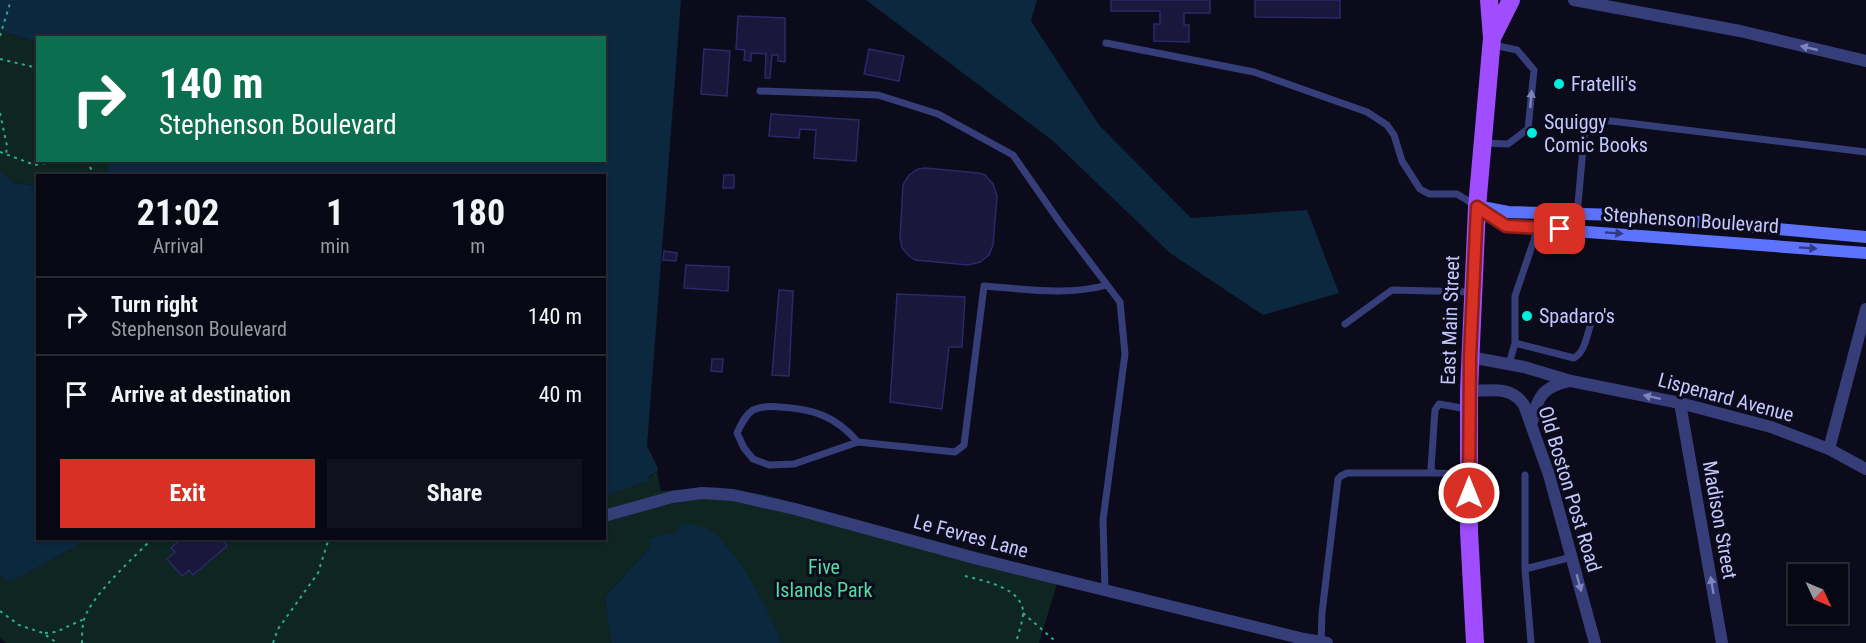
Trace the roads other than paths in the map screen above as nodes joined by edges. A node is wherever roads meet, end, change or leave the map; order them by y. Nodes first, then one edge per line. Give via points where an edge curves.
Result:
1 (1489, 0) edge
2 (1511, 0) edge
3 (1574, 0) edge
4 (1612, 4) edge
5 (1492, 41) junction
6 (1106, 43) dead end
7 (1866, 61) edge
8 (760, 91) dead end
9 (1484, 143) junction
10 (1866, 152) edge
11 (1477, 207) junction
12 (1540, 212) junction
13 (1577, 215) junction
14 (1537, 227) junction
15 (1866, 237) edge
16 (1866, 253) edge
17 (1107, 285) junction
18 (1473, 292) junction
19 (1866, 309) edge
20 (1591, 323) dead end
21 (1346, 324) dead end
22 (1515, 343) junction
23 (1470, 357) junction
24 (1509, 364) junction
25 (1571, 381) junction
26 (1469, 400) junction
27 (1680, 403) junction
28 (1532, 422) junction
29 (858, 442) junction
30 (1829, 449) junction
31 (1866, 469) edge
32 (1434, 472) junction
33 (1469, 474) junction
34 (1525, 475) dead end
35 (606, 515) edge
36 (1572, 557) junction
37 (1525, 569) junction
38 (1105, 590) junction
39 (1594, 641) edge
40 (1324, 642) edge
41 (1475, 643) edge
42 (1531, 643) edge
43 (1608, 643) edge
44 (1722, 643) edge

1 - 5 main road, East Main Street
2 - 5 main road
3 - 4 street
7 -> 4 street
5 - 9 main road, East Main Street
9 -> 5 lane via 1508,144 1528,129 1534,69 1517,50
6 - 11 lane via 1254,72 1368,112 1394,135 1402,161 1420,189 1429,194 1457,194
8 - 17 lane via 878,95 938,114 1013,155
9 - 11 main road, East Main Street
10 - 13 lane via 1588,121
11 - 12 street, Stephenson Boulevard
11 - 14 street, Stephenson Boulevard via 1506,226
11 - 18 main road, East Main Street
12 - 13 street, Stephenson Boulevard
12 - 14 lane
13 - 15 street, Stephenson Boulevard via 1621,215
14 -> 16 street, Stephenson Boulevard
14 - 22 lane via 1515,296
17 - 29 lane via 1090,290 984,286 963,445 955,452
17 - 38 lane via 1120,302 1125,354 1103,520
18 - 21 lane via 1392,290
18 - 23 main road, East Main Street
19 - 30 street
20 - 22 lane via 1580,355 1574,358
22 - 24 lane
23 - 24 street, Lispenard Avenue
23 - 26 main road, East Main Street
24 - 25 street, Lispenard Avenue
27 -> 25 street, Lispenard Avenue
25 - 28 street via 1542,393
26 - 28 street, Old Boston Post Road via 1510,391 1519,397
26 - 32 lane via 1439,404 1434,410
26 - 33 main road, East Main Street
27 - 30 street, Lispenard Avenue via 1771,427
44 -> 27 street, Madison Street
28 - 36 street, Old Boston Post Road
29 - 29 lane via 794,465 769,465 753,459 737,433 752,411 766,406 803,408 819,412
30 - 31 street, Lispenard Avenue
32 - 33 lane
32 - 40 lane via 1347,473 1338,479 1322,614
33 - 41 main road, East Main Street
34 - 37 lane
35 - 38 street, Le Fevres Lane via 672,497 702,493 733,495
36 - 37 lane
36 -> 39 street, Old Boston Post Road
37 - 42 lane
38 - 40 street, Le Fevres Lane
39 - 43 street

